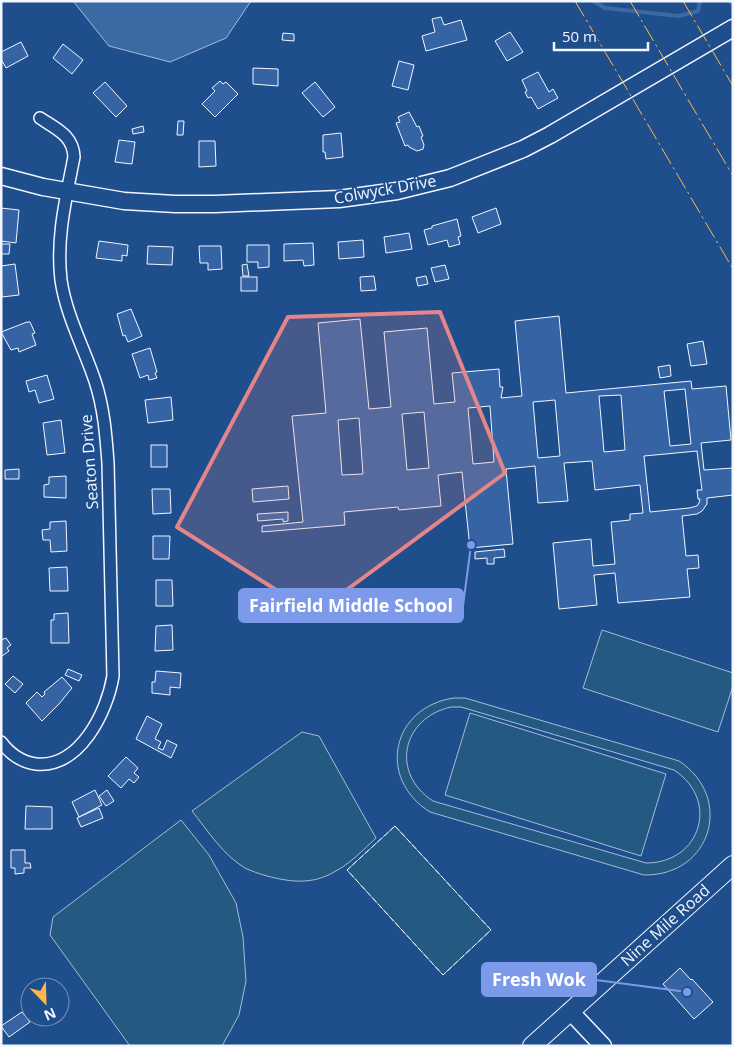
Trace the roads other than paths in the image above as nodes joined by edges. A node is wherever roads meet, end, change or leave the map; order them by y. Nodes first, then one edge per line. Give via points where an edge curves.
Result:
1 (733, 28) edge
2 (40, 118) dead end
3 (1, 176) edge
4 (68, 192) junction
5 (1, 742) edge
6 (733, 865) edge
7 (570, 1011) junction
8 (532, 1046) edge
9 (603, 1046) edge

1 - 4 street, Colwyck Drive via 550,135 450,178 427,184 339,199 215,204 124,201
2 - 4 street, Seaton Drive via 70,139 74,157
3 - 4 street, Colwyck Drive
4 - 5 street, Seaton Drive via 60,235 62,283 96,382 106,431 113,676 108,700 91,733 70,754 56,762 43,764 23,761
6 - 7 main road, Nine Mile Road
7 - 8 main road, Nine Mile Road
7 - 9 street

